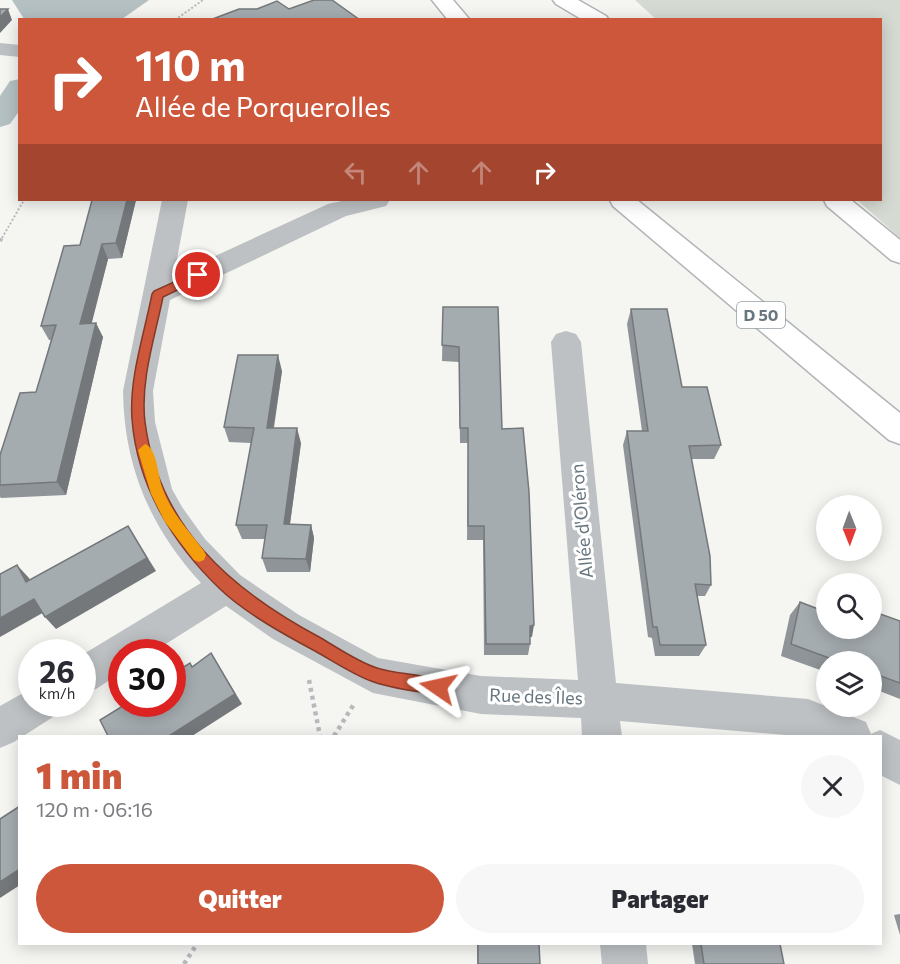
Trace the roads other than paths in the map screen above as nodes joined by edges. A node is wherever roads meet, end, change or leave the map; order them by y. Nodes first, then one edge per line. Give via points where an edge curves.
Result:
1 (442, 0) edge
2 (563, 0) edge
3 (458, 18) edge
4 (595, 18) edge
5 (175, 201) edge
6 (373, 201) edge
7 (623, 201) edge
8 (837, 201) edge
9 (900, 254) edge
10 (158, 294) junction
11 (566, 342) dead end
12 (900, 431) edge
13 (227, 586) junction
14 (96, 667) edge
15 (18, 717) edge
16 (600, 718) edge
17 (0, 728) edge
18 (850, 735) edge
19 (882, 752) edge
20 (900, 765) edge
21 (622, 945) edge
22 (625, 964) edge

1 - 3 main road
2 - 4 main road
5 - 10 street, Rue des Îles
6 - 10 street via 337,210
7 - 12 main road, D 50
8 - 9 main road
10 - 13 street, Rue des Îles via 138,391 146,456 170,518
11 - 16 street, Allée d'Oléron
13 - 14 street
13 - 16 street, Rue des Îles via 286,627 373,675
15 - 17 street
16 - 18 street, Rue des Îles via 808,718
19 - 20 street
21 - 22 street

